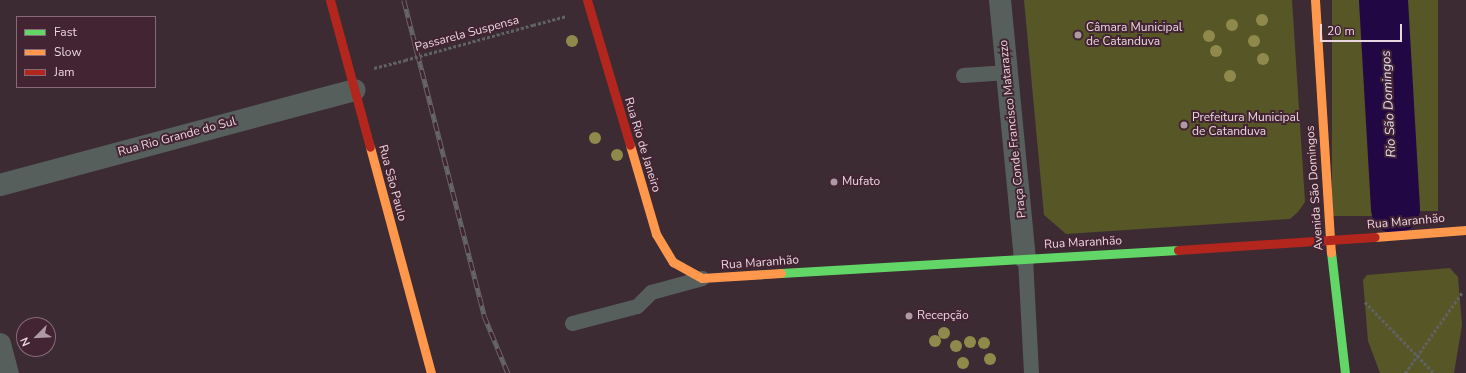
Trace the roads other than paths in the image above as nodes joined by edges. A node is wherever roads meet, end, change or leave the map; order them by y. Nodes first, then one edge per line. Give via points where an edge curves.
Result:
1 (330, 0) edge
2 (587, 0) edge
3 (1000, 0) edge
4 (1315, 0) edge
5 (1007, 72) junction
6 (963, 75) dead end
7 (352, 82) junction
8 (0, 185) edge
9 (1466, 230) edge
10 (1329, 241) junction
11 (1025, 258) junction
12 (702, 278) junction
13 (572, 323) dead end
14 (1342, 335) junction
15 (0, 344) edge
16 (8, 373) edge
17 (431, 373) edge
18 (1031, 373) edge
19 (1345, 373) edge
20 (1356, 373) edge

1 - 7 street, Rua São Paulo
2 - 12 street, Rua Rio de Janeiro via 656,234 674,262
3 - 5 street, Praça Conde Francisco Matarazzo
4 - 10 street, Avenida São Domingos
5 - 6 lane
5 - 11 street, Praça Conde Francisco Matarazzo
7 - 8 street, Rua Rio Grande do Sul
7 - 17 street, Rua São Paulo
9 - 10 street, Rua Maranhão
10 - 11 street, Rua Maranhão
10 - 14 street, Avenida São Domingos
11 - 12 street, Rua Maranhão
11 - 18 lane
12 - 13 lane via 651,292 637,306
14 - 19 street, Avenida São Domingos
14 - 20 street
15 - 16 street

